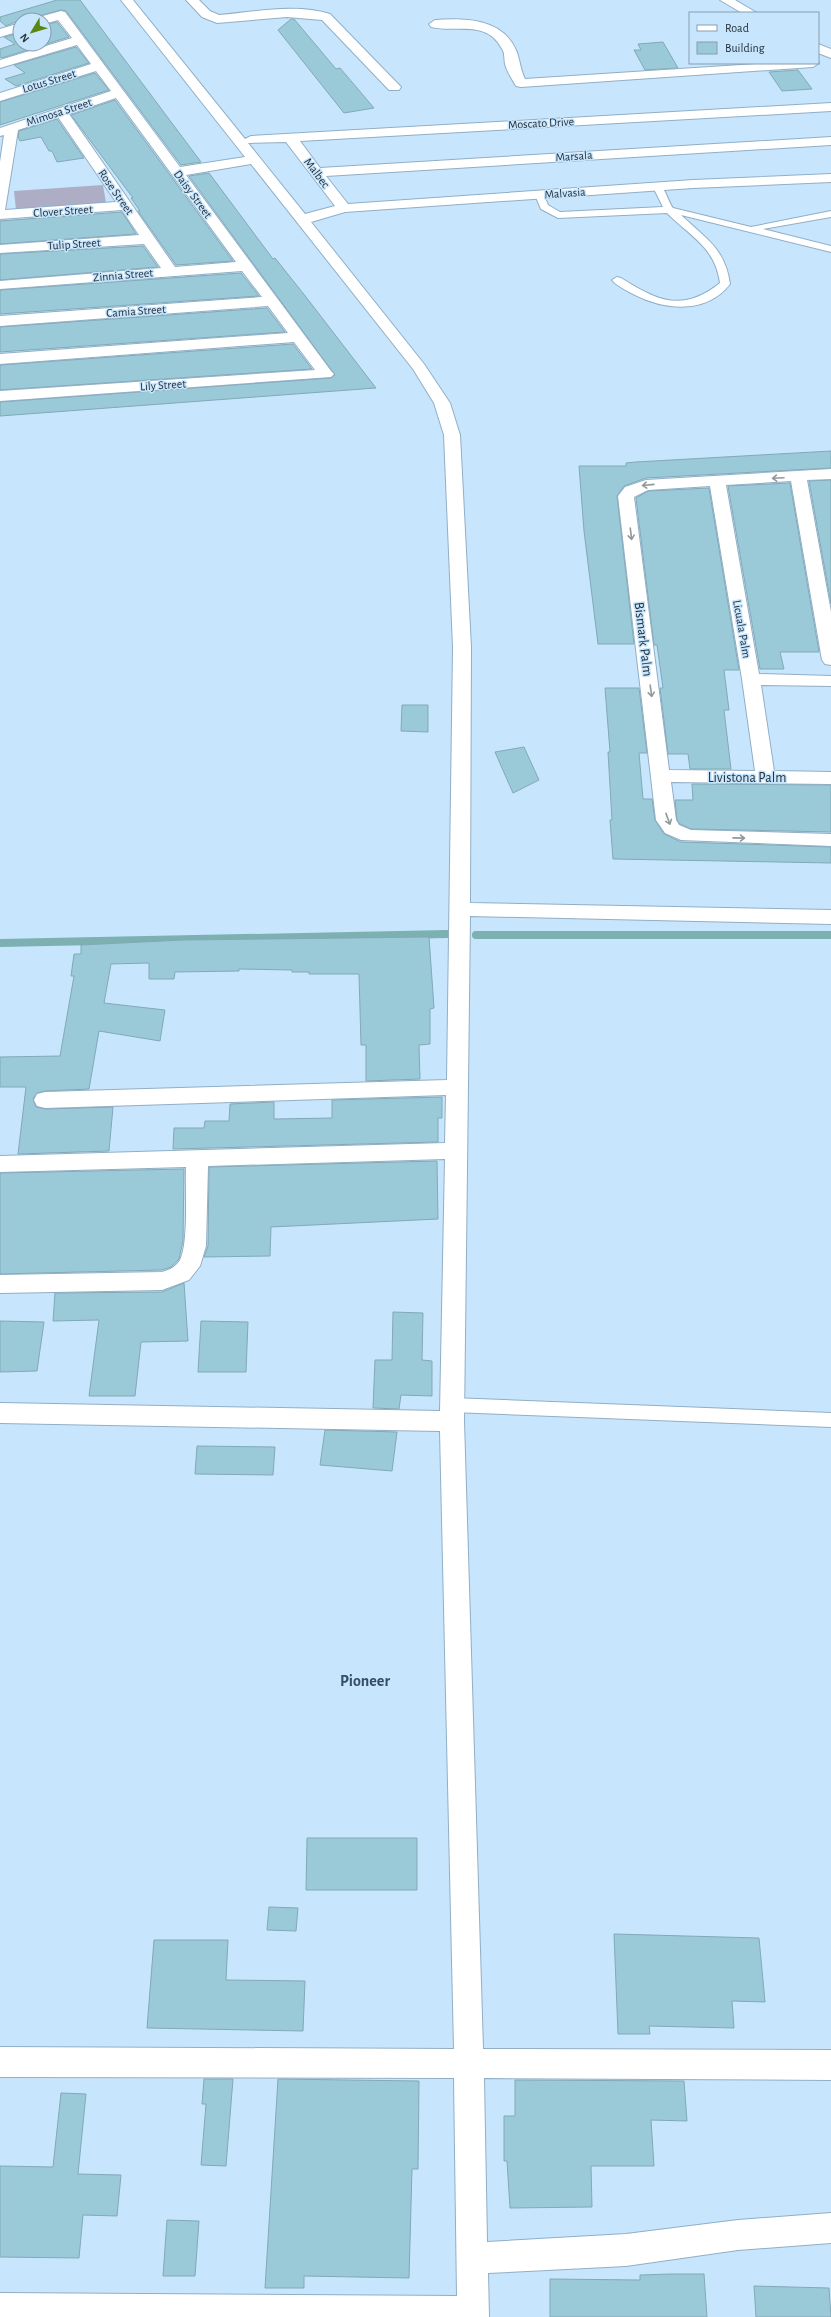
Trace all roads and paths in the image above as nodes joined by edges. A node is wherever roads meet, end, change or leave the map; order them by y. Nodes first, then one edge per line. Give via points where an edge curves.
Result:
1 (127, 0) edge
2 (192, 0) edge
3 (726, 0) edge
4 (749, 12) edge
5 (52, 18) edge
6 (435, 24) dead end
7 (12, 29) edge
8 (0, 33) edge
9 (79, 40) junction
10 (819, 48) edge
11 (831, 54) edge
12 (831, 59) edge
13 (819, 62) edge
14 (0, 64) edge
15 (802, 64) edge
16 (98, 66) junction
17 (394, 87) dead end
18 (118, 93) junction
19 (0, 97) edge
20 (831, 107) edge
21 (61, 112) junction
22 (6, 130) edge
23 (290, 138) junction
24 (251, 140) dead end
25 (831, 141) edge
26 (252, 160) junction
27 (177, 172) junction
28 (316, 172) junction
29 (831, 178) edge
30 (658, 187) junction
31 (540, 195) junction
32 (126, 206) junction
33 (0, 208) edge
34 (344, 208) junction
35 (671, 210) junction
36 (831, 214) edge
37 (0, 215) edge
38 (302, 220) junction
39 (749, 229) junction
40 (149, 239) junction
41 (0, 249) edge
42 (831, 249) edge
43 (246, 266) junction
44 (171, 272) junction
45 (617, 280) dead end
46 (0, 285) edge
47 (272, 301) junction
48 (0, 321) edge
49 (298, 337) junction
50 (0, 358) edge
51 (326, 374) joint
52 (0, 396) edge
53 (831, 474) edge
54 (798, 477) junction
55 (717, 481) junction
56 (831, 660) edge
57 (751, 679) junction
58 (831, 681) edge
59 (662, 776) junction
60 (765, 777) junction
61 (831, 778) edge
62 (831, 840) edge
63 (460, 908) junction
64 (831, 917) edge
65 (458, 1087) junction
66 (45, 1100) dead end
67 (456, 1151) junction
68 (197, 1158) junction
69 (0, 1164) edge
70 (0, 1284) edge
71 (0, 1413) edge
72 (452, 1413) junction
73 (831, 1420) edge
74 (0, 2062) edge
75 (470, 2062) junction
76 (830, 2069) edge
77 (831, 2228) edge
78 (473, 2258) junction
79 (0, 2309) edge
80 (473, 2314) edge

1 - 26 street
2 - 17 street via 206,14 217,19 287,13 326,16
3 - 4 street
5 - 9 street, Daisy Street via 61,15
6 - 15 street via 469,23 493,32 507,44 521,83
7 - 8 street
9 - 14 street
9 - 16 street, Daisy Street
10 - 11 street
12 - 13 street
16 - 18 street, Daisy Street
16 - 19 street, Lotus Street
18 - 21 street, Mimosa Street
18 - 27 street, Daisy Street
20 - 23 street, Moscato Drive
21 - 22 street, Mimosa Street
21 - 32 street, Rose Street
22 - 33 street
23 - 24 street, Moscato Drive
23 - 28 street, Malbec
25 - 28 street, Marsala
26 - 27 street
26 - 38 street
27 - 43 street, Daisy Street
28 - 34 street, Malbec
29 - 30 street, Malvasia
30 - 31 street, Malvasia
30 - 35 lane via 663,201
31 - 34 street, Malvasia
31 - 35 lane via 544,207 558,215
32 - 37 street, Clover Street
32 - 40 street, Rose Street
34 - 38 street, Malvasia
35 - 39 lane
35 - 45 lane via 716,254 725,271 725,284 701,302 684,306 664,304
36 - 39 lane
38 - 63 street via 419,367 442,403 449,420 452,434 462,647
39 - 42 lane
40 - 41 street, Tulip Street
40 - 44 street, Rose Street
43 - 44 street, Zinnia Street
43 - 47 street, Daisy Street
44 - 46 street, Zinnia Street
47 - 48 street, Camia Street
47 - 49 street, Daisy Street
49 - 50 street
49 - 51 street, Daisy Street
51 - 52 street, Lily Street
53 - 54 street, Bismark Palm
54 -> 55 street, Bismark Palm
54 - 56 street
55 - 57 street, Licuala Palm
55 -> 59 street, Bismark Palm via 646,485 631,490 626,496
57 - 58 street
57 - 60 street, Licuala Palm
59 - 60 street, Livistona Palm
59 -> 62 street, Bismark Palm via 666,820 672,829 688,836
60 - 61 street, Livistona Palm
63 - 64 street
63 - 65 street
65 - 66 street
65 - 67 street
67 - 68 street
67 - 72 street
68 - 69 street
68 - 70 street via 195,1246 192,1260 186,1270 175,1278 162,1281
71 - 72 street
72 - 73 lane
72 - 75 street
74 - 75 street
75 - 76 street
75 - 78 street
77 - 78 street via 738,2235 626,2250
78 - 80 street
79 - 80 street

